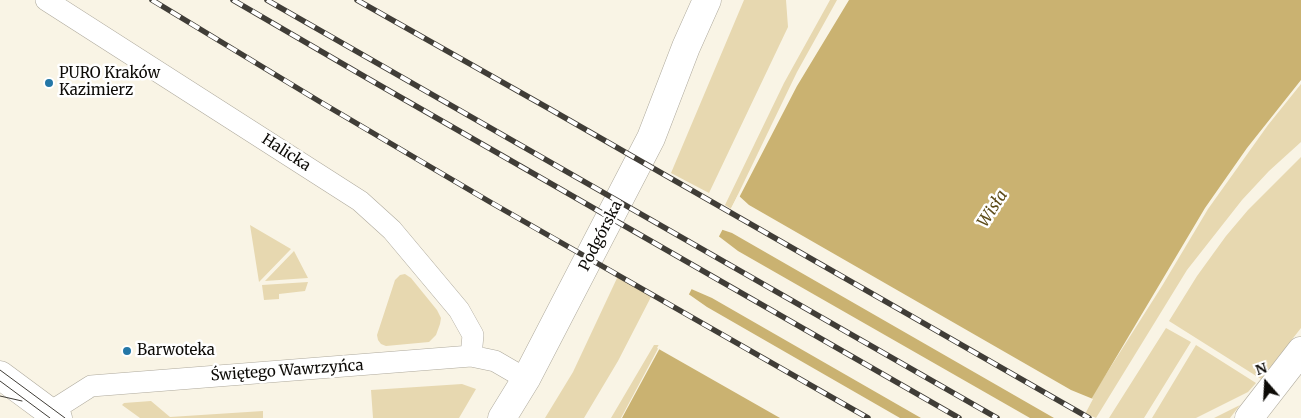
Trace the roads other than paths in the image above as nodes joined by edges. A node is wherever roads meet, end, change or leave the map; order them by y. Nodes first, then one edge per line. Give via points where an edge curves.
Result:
1 (46, 0) edge
2 (690, 0) edge
3 (707, 0) edge
4 (686, 47) junction
5 (1301, 351) edge
6 (471, 356) junction
7 (0, 375) edge
8 (526, 379) junction
9 (54, 415) edge
10 (502, 418) edge
11 (1249, 418) edge

1 - 6 street, Halicka via 360,200 392,230 459,310 473,335
2 - 4 street, Podgórska
3 - 4 street, Podgórska
4 - 8 street, Podgórska via 651,138
5 - 11 street
6 - 8 street, Świętego Wawrzyńca via 495,361
6 - 9 street, Świętego Wawrzyńca via 91,386
7 - 9 street
8 - 10 street, Podgórska

